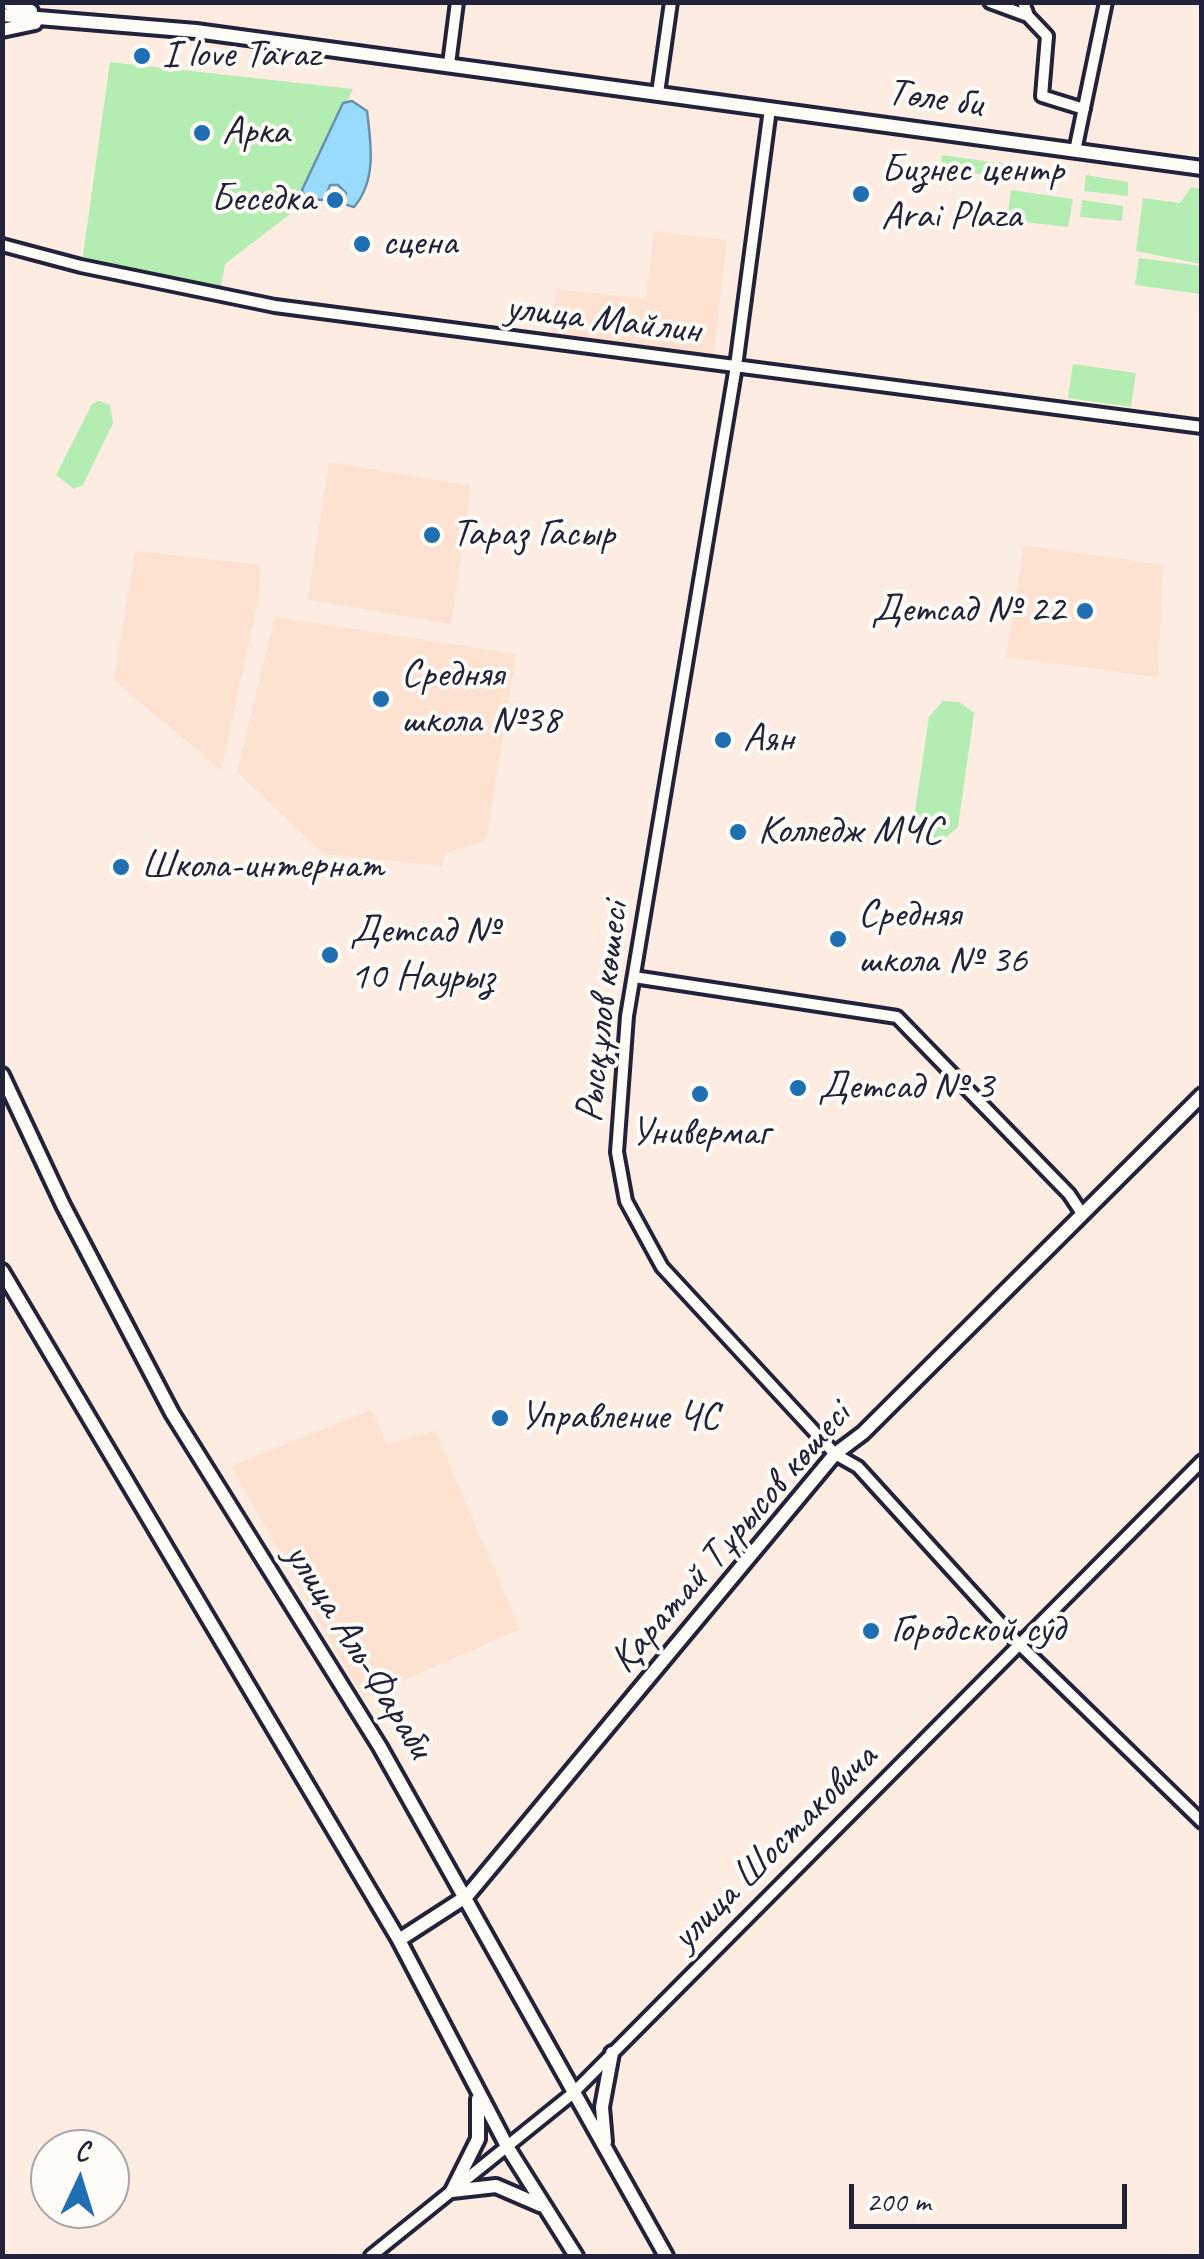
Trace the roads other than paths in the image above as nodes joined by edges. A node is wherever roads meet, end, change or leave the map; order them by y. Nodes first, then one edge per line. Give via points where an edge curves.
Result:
1 (4, 2) edge
2 (457, 2) edge
3 (671, 2) edge
4 (990, 2) edge
5 (1023, 2) edge
6 (1106, 2) edge
7 (2, 15) edge
8 (1028, 16) junction
9 (72, 20) junction
10 (2, 30) edge
11 (449, 64) junction
12 (658, 93) junction
13 (770, 108) junction
14 (1084, 109) junction
15 (1075, 151) junction
16 (1202, 168) edge
17 (2, 244) edge
18 (736, 366) junction
19 (1202, 427) edge
20 (634, 977) junction
21 (2, 1075) edge
22 (1202, 1095) edge
23 (1080, 1212) junction
24 (2, 1271) edge
25 (836, 1454) junction
26 (1200, 1465) edge
27 (1020, 1644) junction
28 (1202, 1822) edge
29 (467, 1896) junction
30 (399, 1940) junction
31 (612, 2054) junction
32 (476, 2086) junction
33 (572, 2094) junction
34 (508, 2148) junction
35 (606, 2150) junction
36 (452, 2191) junction
37 (546, 2209) junction
38 (372, 2256) edge
39 (576, 2256) edge
40 (666, 2256) edge

1 - 9 main road
2 - 11 street
3 - 12 street
4 - 8 street
5 - 8 street
6 - 14 street
7 - 9 main road
8 - 14 street via 1047,36 1042,96
9 - 10 main road
9 - 11 main road, Төле би
11 - 12 main road, Төле би
12 - 13 main road, Төле би
13 - 15 main road, Төле би
13 - 18 street, Рысқұлов көшесі
14 - 15 street
15 - 16 main road, Төле би
17 - 18 street, улица Майлин via 275,306
18 - 19 street, улица Майлин
18 - 20 street, Рысқұлов көшесі
20 - 23 street via 897,1017
20 - 25 street, Рысқұлов көшесі via 617,1123 626,1201 681,1291
21 - 29 main road, улица Аль-Фараби via 172,1414
22 - 23 main road, Қаратай Тұрысов көшесі
23 - 25 main road, Қаратай Тұрысов көшесі
24 - 30 main road
25 - 27 street, Рысқұлов көшесі via 858,1466
25 - 29 main road, Қаратай Тұрысов көшесі
26 - 27 street, улица Шостаковича
27 - 28 street, Рысқұлов көшесі
27 - 31 street, улица Шостаковича
29 - 30 main road, Қаратай Тұрысов көшесі
29 - 33 main road, улица Аль-Фараби
30 - 32 main road
31 - 33 street, улица Шостаковича
31 - 35 main road via 602,2107
32 - 34 main road
32 - 36 main road via 478,2139
33 - 34 street, улица Шостаковича
33 - 35 main road, улица Аль-Фараби
34 - 36 street, улица Шостаковича
34 - 37 main road
35 - 40 main road, улица Аль-Фараби
36 - 37 main road via 496,2186
36 - 38 street, улица Шостаковича
37 - 39 main road

